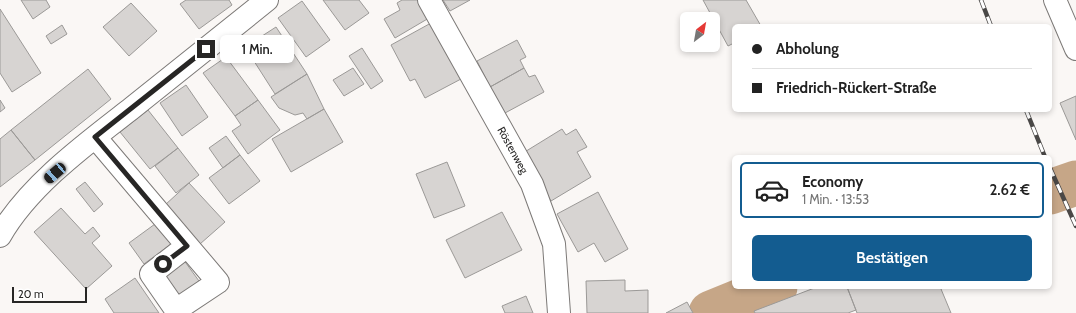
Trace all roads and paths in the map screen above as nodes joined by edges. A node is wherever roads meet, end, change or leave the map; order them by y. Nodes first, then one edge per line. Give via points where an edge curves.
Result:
1 (267, 0) edge
2 (429, 0) edge
3 (1055, 0) edge
4 (1076, 49) edge
5 (95, 137) junction
6 (0, 236) edge
7 (187, 246) dead end
8 (559, 313) edge

1 - 5 street
2 - 8 street, Röstenweg via 532,184 554,244
3 - 4 street
5 - 6 street via 35,191 7,223
5 - 7 street

